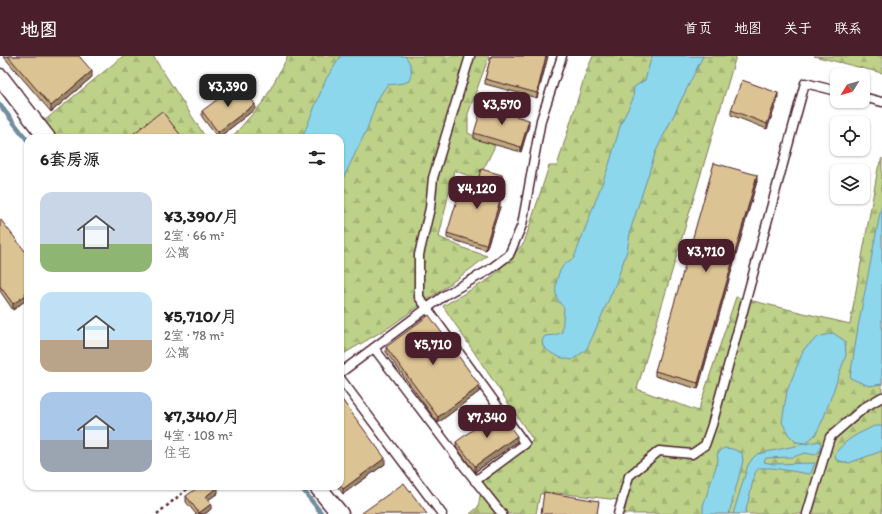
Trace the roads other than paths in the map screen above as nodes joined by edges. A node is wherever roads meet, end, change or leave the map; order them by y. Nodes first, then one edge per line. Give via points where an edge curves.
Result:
1 (470, 56) edge
2 (562, 56) edge
3 (0, 77) edge
4 (830, 89) edge
5 (870, 99) edge
6 (882, 102) edge
7 (44, 134) edge
8 (427, 308) junction
9 (374, 348) junction
10 (344, 370) edge
11 (344, 383) edge
12 (882, 397) edge
13 (475, 480) junction
14 (321, 490) edge
15 (340, 514) edge
16 (442, 514) edge
17 (502, 514) edge
18 (618, 514) edge
19 (807, 514) edge

1 - 8 lane via 433,178 430,208 419,255 418,297
2 - 8 lane via 541,120 522,225 509,255
3 - 7 street
4 - 18 lane via 805,83 705,445 692,454 659,451 630,476
5 - 6 lane
8 - 9 lane
8 - 13 lane via 525,444
9 - 10 lane
9 - 13 lane
11 - 16 lane
12 - 19 lane via 865,407 830,437
13 - 17 lane
14 - 15 street

